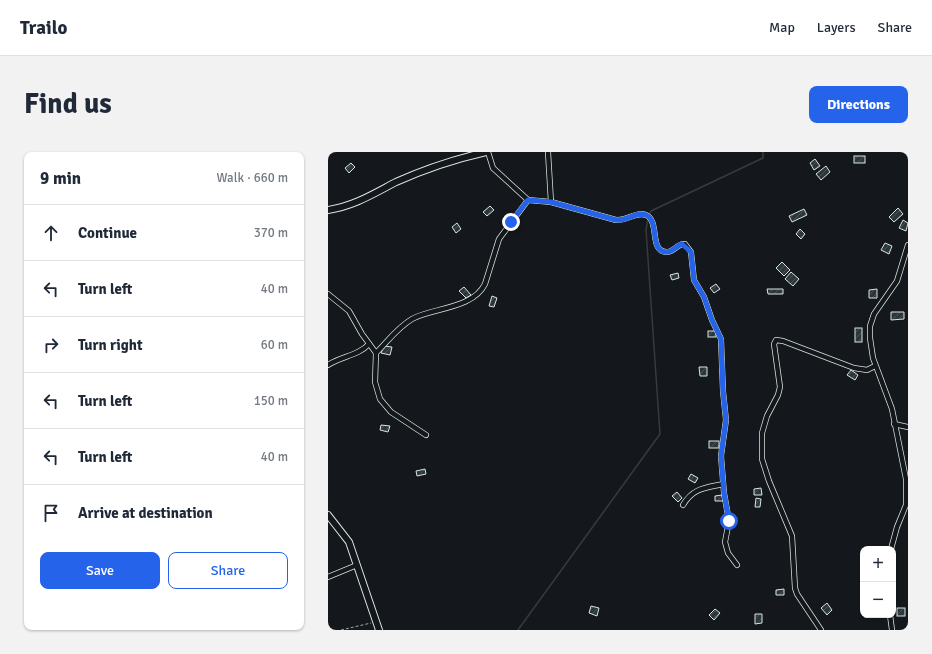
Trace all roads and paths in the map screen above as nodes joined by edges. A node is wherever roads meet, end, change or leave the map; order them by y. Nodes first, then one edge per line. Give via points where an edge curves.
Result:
1 (487, 152) edge
2 (548, 152) edge
3 (528, 200) junction
4 (551, 202) junction
5 (328, 210) edge
6 (908, 245) edge
7 (328, 294) edge
8 (369, 344) junction
9 (376, 353) junction
10 (328, 365) edge
11 (876, 366) junction
12 (894, 424) junction
13 (908, 427) edge
14 (426, 435) dead end
15 (723, 484) junction
16 (683, 505) dead end
17 (328, 515) edge
18 (892, 546) edge
19 (357, 565) junction
20 (737, 565) dead end
21 (328, 577) edge
22 (890, 618) edge
23 (376, 622) junction
24 (341, 630) edge
25 (379, 630) edge
26 (821, 630) edge
27 (892, 630) edge

1 - 3 street via 494,170
1 - 5 street via 436,166 396,182 355,204
2 - 4 street
3 - 4 street
3 - 9 street via 499,239 481,290 452,307 412,319 400,327
4 - 15 street via 616,220 626,220 637,214 648,216 662,251 671,251 682,244 691,252 694,280 720,333 723,354 722,377 726,420 721,447
6 - 11 street via 897,281 874,314 870,326 871,347
7 - 8 street via 349,312
8 - 9 street
8 - 10 street via 360,351
9 - 14 street via 375,382 380,399 391,412
11 - 12 street via 890,404
11 - 26 street via 866,370 854,368 783,341 777,340 774,344 780,387 762,433 762,459 792,536 794,588
12 - 13 street
12 - 18 street via 905,471 907,497
15 - 16 street via 692,493
15 - 20 street via 729,521 726,548
17 - 19 street via 347,537
19 - 21 street
19 - 23 street
22 - 27 street
23 - 24 path
23 - 25 street

